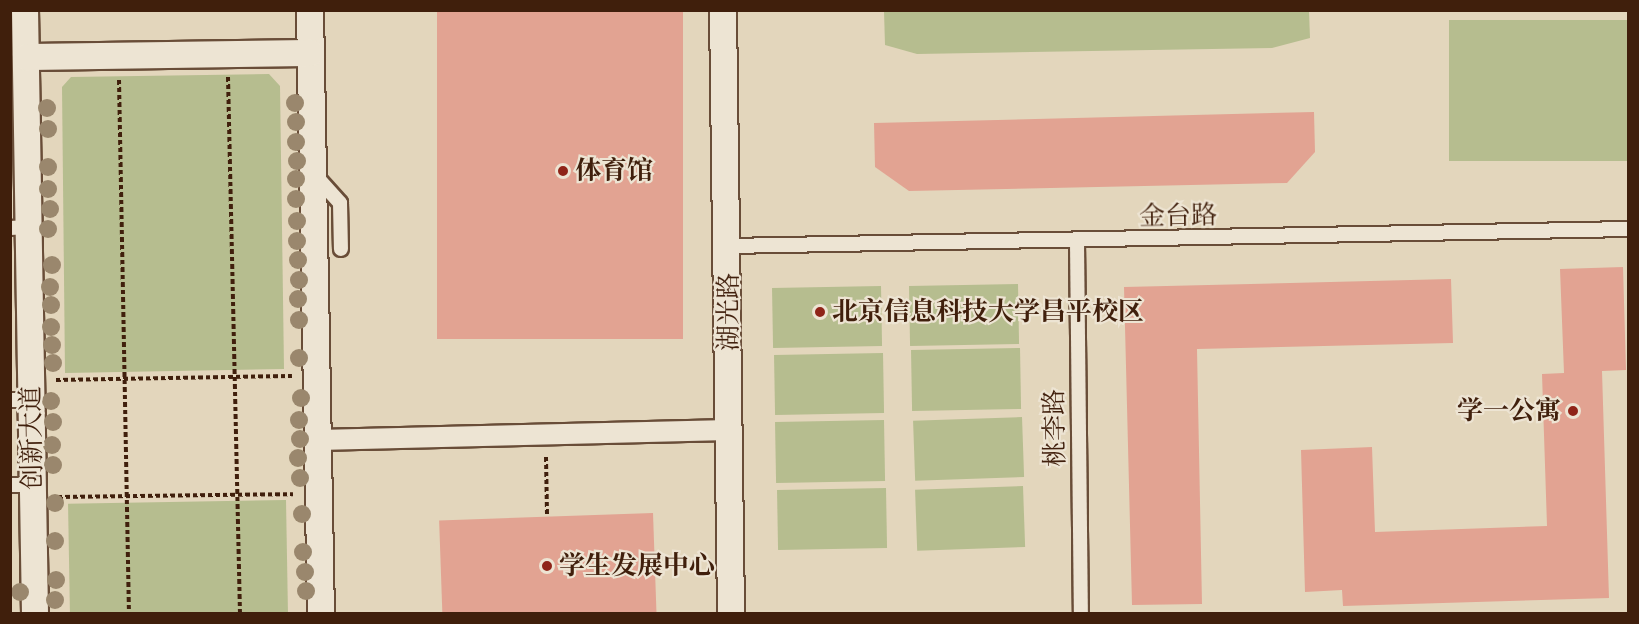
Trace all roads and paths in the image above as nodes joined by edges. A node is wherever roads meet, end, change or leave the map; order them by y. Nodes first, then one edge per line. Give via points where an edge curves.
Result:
1 (25, 10) edge
2 (723, 10) edge
3 (311, 11) edge
4 (311, 53) junction
5 (228, 54) junction
6 (118, 56) junction
7 (26, 57) junction
8 (313, 174) junction
9 (20, 227) edge
10 (1629, 229) edge
11 (1077, 242) junction
12 (728, 246) junction
13 (341, 249) dead end
14 (317, 376) junction
15 (235, 377) junction
16 (125, 379) junction
17 (25, 394) edge
18 (729, 430) junction
19 (546, 435) junction
20 (318, 440) junction
21 (26, 489) edge
22 (319, 493) junction
23 (238, 494) junction
24 (127, 496) junction
25 (547, 516) dead end
26 (35, 614) edge
27 (129, 614) edge
28 (240, 614) edge
29 (321, 614) edge
30 (731, 614) edge
31 (1081, 614) edge

1 - 7 street, 创新大道
2 - 12 street, 湖光路
3 - 4 street
4 - 5 street
4 - 8 street
5 - 6 street
5 - 15 path
6 - 7 street
6 - 16 path
7 - 9 street, 创新大道
8 - 13 lane via 340,202
8 - 14 street
9 - 17 street, 创新大道
10 - 11 lane, 金台路
11 - 12 lane, 金台路
11 - 31 lane, 桃李路
12 - 18 street, 湖光路
14 - 15 path
14 - 20 street
15 - 16 path
15 - 23 path
16 - 17 path
16 - 24 path
17 - 21 street, 创新大道
18 - 19 street
18 - 30 street, 湖光路
19 - 20 street
19 - 25 path
20 - 22 street
21 - 24 path
21 - 26 street, 创新大道
22 - 23 path
22 - 29 street
23 - 24 path
23 - 28 path
24 - 27 path

